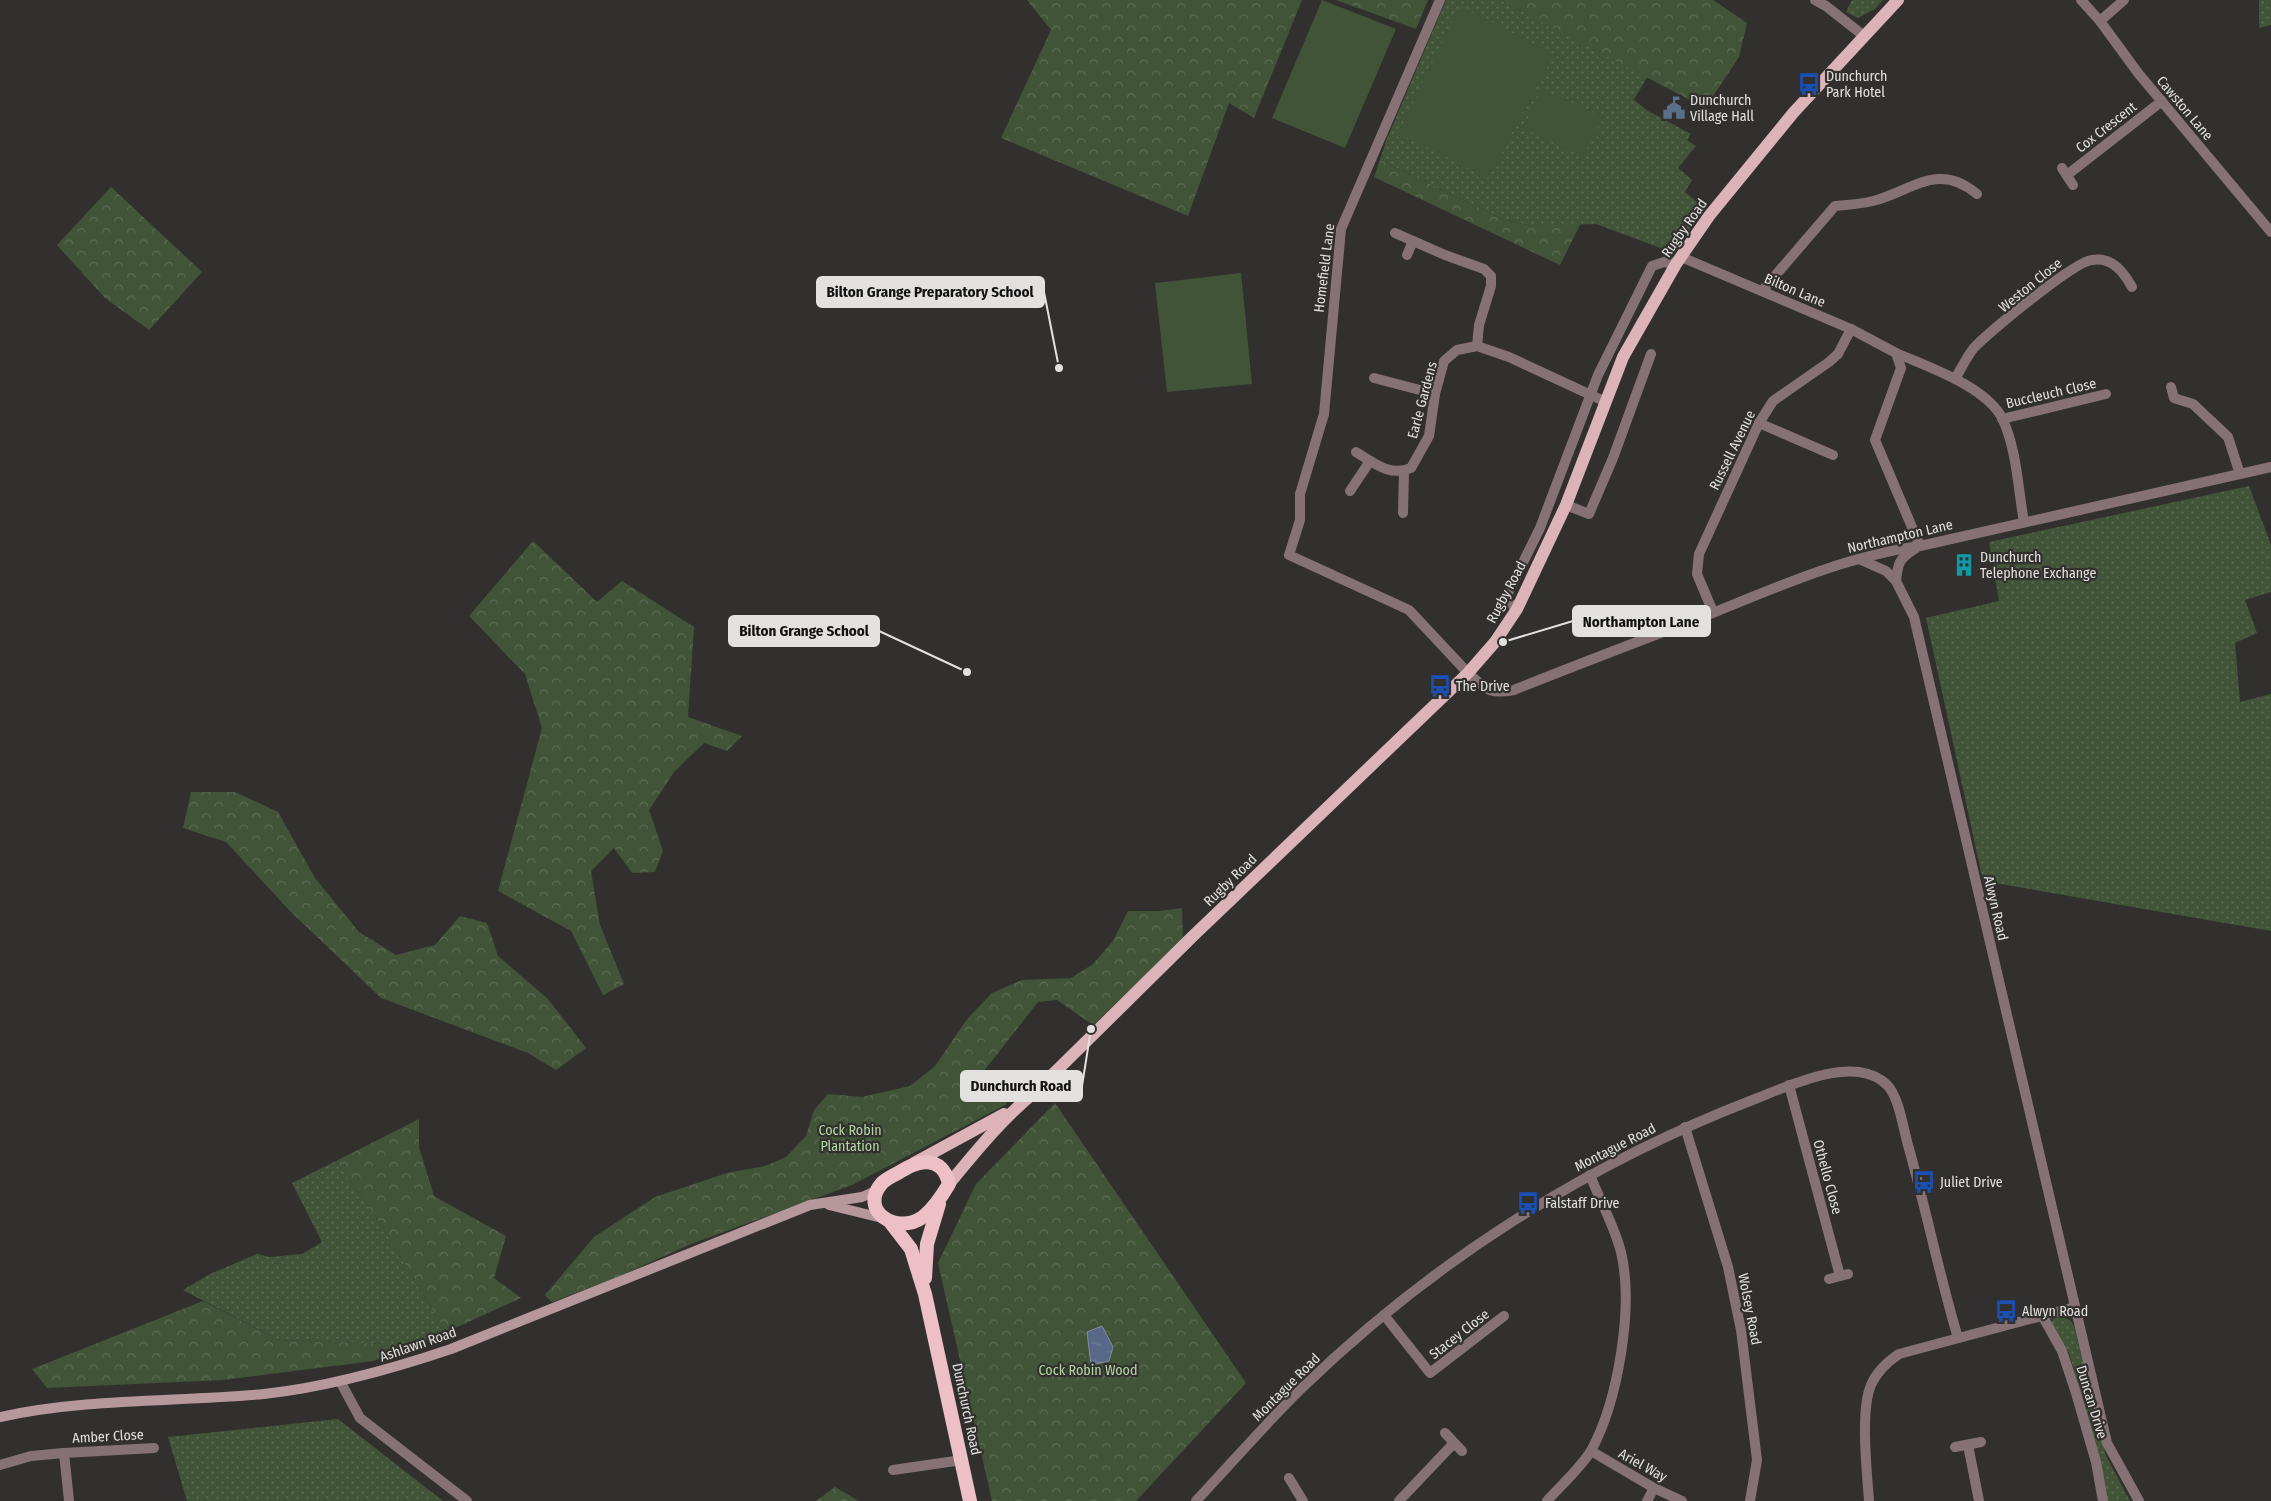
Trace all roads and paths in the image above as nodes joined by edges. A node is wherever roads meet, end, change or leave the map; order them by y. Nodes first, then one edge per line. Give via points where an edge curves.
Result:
1 (1440, 0) edge
2 (1815, 0) edge
3 (1898, 0) edge
4 (2081, 0) edge
5 (2124, 0) edge
6 (2100, 22) junction
7 (1864, 36) junction
8 (2162, 102) junction
9 (2073, 185) dead end
10 (1977, 194) dead end
11 (2271, 232) edge
12 (1396, 233) dead end
13 (1413, 241) junction
14 (1406, 255) dead end
15 (1679, 260) junction
16 (2132, 287) dead end
17 (1762, 291) junction
18 (1851, 329) junction
19 (1477, 346) junction
20 (1896, 353) junction
21 (1651, 354) dead end
22 (1598, 375) junction
23 (1374, 378) dead end
24 (1955, 379) junction
25 (1614, 381) junction
26 (2171, 387) dead end
27 (1435, 394) junction
28 (1590, 394) junction
29 (2106, 394) dead end
30 (1606, 402) junction
31 (2002, 419) junction
32 (1759, 423) junction
33 (1356, 452) dead end
34 (1833, 455) dead end
35 (1370, 461) junction
36 (2271, 467) edge
37 (1404, 471) junction
38 (2240, 474) junction
39 (1350, 491) dead end
40 (1566, 504) junction
41 (1403, 512) dead end
42 (2024, 522) junction
43 (1920, 546) junction
44 (1859, 559) junction
45 (1896, 581) junction
46 (1517, 609) junction
47 (1713, 612) junction
48 (1468, 673) junction
49 (1789, 1085) junction
50 (1016, 1107) junction
51 (1685, 1127) junction
52 (914, 1164) junction
53 (1590, 1175) junction
54 (950, 1184) junction
55 (878, 1190) junction
56 (941, 1199) junction
57 (822, 1204) junction
58 (886, 1220) junction
59 (1829, 1279) dead end
60 (925, 1294) junction
61 (2075, 1307) junction
62 (1384, 1315) junction
63 (1504, 1316) dead end
64 (2043, 1316) junction
65 (1958, 1338) junction
66 (341, 1383) junction
67 (0, 1417) edge
68 (1445, 1433) dead end
69 (1980, 1442) dead end
70 (1454, 1443) junction
71 (1968, 1445) junction
72 (1955, 1447) dead end
73 (154, 1448) dead end
74 (1462, 1451) dead end
75 (1591, 1451) junction
76 (64, 1453) junction
77 (962, 1460) junction
78 (0, 1465) edge
79 (893, 1470) dead end
80 (1289, 1478) dead end
81 (1654, 1488) junction
82 (68, 1501) edge
83 (467, 1501) edge
84 (970, 1501) edge
85 (1196, 1501) edge
86 (1304, 1501) edge
87 (1399, 1501) edge
88 (1546, 1501) edge
89 (1647, 1501) edge
90 (1682, 1501) edge
91 (1750, 1501) edge
92 (1869, 1501) edge
93 (1979, 1501) edge
94 (2103, 1501) edge
95 (2139, 1501) edge

1 - 48 street, Homefield Lane via 1341,229 1324,414 1300,494 1300,520 1289,555 1409,610
2 - 7 street
3 - 7 main road, Rugby Road
4 - 6 street, Cawston Lane
5 - 6 street
6 - 8 street, Cawston Lane
7 - 15 main road, Rugby Road via 1794,112 1709,216
8 - 9 street, Cox Crescent via 2064,171
8 - 11 street, Cawston Lane
10 - 17 street via 1966,184 1941,179 1916,183 1874,201 1835,206
12 - 13 street
13 - 14 street
13 - 19 street via 1484,269 1491,276 1491,286 1478,325
15 - 17 street, Bilton Lane
15 - 22 street via 1652,266
15 - 25 main road, Rugby Road via 1623,357
16 - 24 street, Weston Close via 2122,269 2103,260 2090,260 2074,267 1973,349
17 - 18 street, Bilton Lane
18 - 20 street, Bilton Lane
18 - 32 street, Russell Avenue via 1838,354 1773,401
19 - 27 street, Earle Gardens via 1457,350 1444,361
19 - 28 street
20 - 24 street, Bilton Lane
20 - 43 street via 1901,368 1875,440
21 - 40 street via 1588,518
22 - 25 street
22 - 28 street
23 - 27 street
24 - 31 street, Bilton Lane via 1989,402
25 - 30 main road, Rugby Road
26 - 38 street via 2174,398 2193,404 2228,437
27 - 37 street, Earle Gardens via 1429,436 1411,468
28 - 30 street
28 - 46 street via 1540,528 1505,599
29 - 31 street, Buccleuch Close
30 - 40 main road, Rugby Road
31 - 42 street, Bilton Lane via 2012,449
32 - 34 street
32 - 47 street, Russell Avenue via 1699,554 1698,574
33 - 35 street
35 - 37 street via 1394,472
35 - 39 street
36 - 38 street, Northampton Lane
37 - 41 street
38 - 42 street, Northampton Lane
40 - 46 main road, Rugby Road
42 - 43 street, Northampton Lane
43 - 44 street, Northampton Lane
43 - 45 street via 1897,564
44 - 45 street, Alwyn Road via 1886,571
44 - 47 street, Northampton Lane
45 - 61 street, Alwyn Road via 1914,617
46 - 48 main road, Rugby Road via 1495,642
47 - 48 street, Northampton Lane via 1514,690 1496,693
48 - 50 main road, Rugby Road
49 - 51 street, Montague Road
49 - 59 street, Othello Close via 1844,1275
49 - 65 street, Montague Road via 1853,1070 1868,1073 1889,1088 1922,1193
50 - 52 main road
50 - 54 main road via 988,1135
51 - 53 street, Montague Road
51 - 91 street, Wolsey Road via 1728,1267 1741,1330 1757,1460
52 - 54 highway via 926,1162 940,1166
52 - 55 highway via 885,1180
53 - 62 street, Montague Road via 1529,1209 1478,1243
53 - 75 street via 1621,1252 1625,1293 1616,1383
54 - 56 highway
55 - 57 main road, Ashlawn Road via 862,1197
55 - 58 highway via 876,1206
56 - 58 highway via 913,1222 898,1225
56 - 60 highway, Dunchurch Road via 926,1249
57 - 58 main road, Ashlawn Road via 862,1211
57 - 66 main road, Ashlawn Road via 793,1211 451,1349
58 - 60 highway, Dunchurch Road via 911,1249
60 - 77 highway, Dunchurch Road
61 - 64 street
61 - 95 street, Alwyn Road via 2107,1443
62 - 63 street, Stacey Close via 1430,1373
62 - 85 street, Montague Road via 1301,1388
64 - 65 street
64 - 94 street, Duncan Drive via 2062,1352 2070,1376 2096,1462
65 - 92 street via 1899,1354 1887,1362 1871,1385 1866,1402
66 - 67 main road, Ashlawn Road via 264,1394 77,1405
66 - 83 street via 360,1418
68 - 70 street
69 - 71 street
70 - 74 street
70 - 87 street
71 - 72 street
71 - 93 street
73 - 76 street, Amber Close
75 - 81 street, Ariel Way
75 - 88 street
76 - 78 street, Amber Close via 31,1456
76 - 82 street, Amber Close
77 - 79 street
77 - 84 highway, Dunchurch Road
80 - 86 street
81 - 89 street
81 - 90 street, Ariel Way

